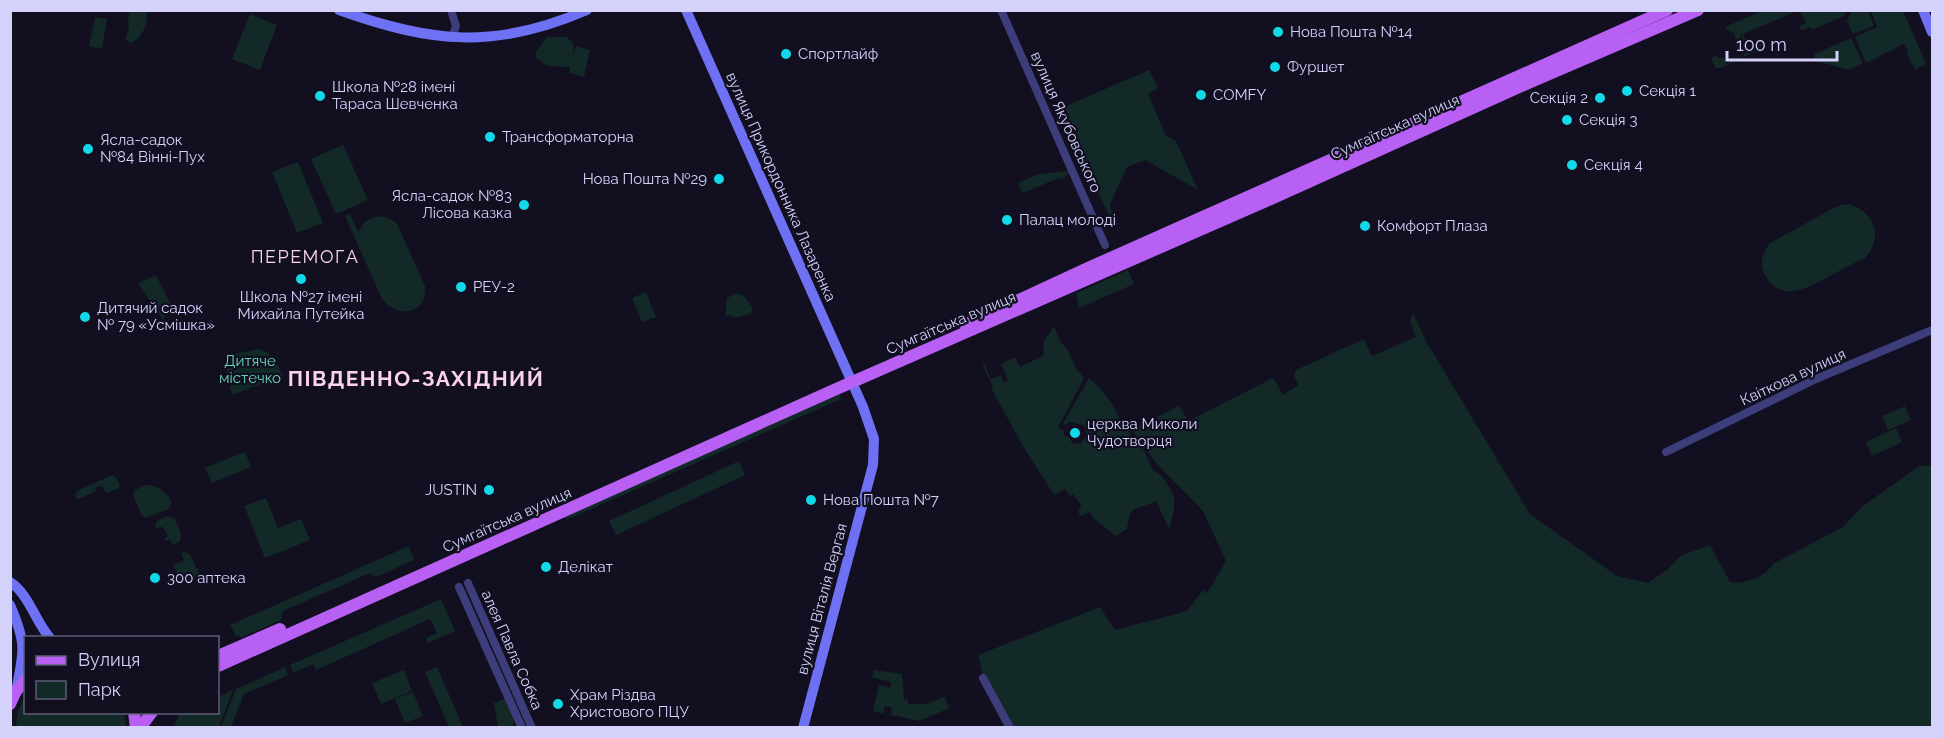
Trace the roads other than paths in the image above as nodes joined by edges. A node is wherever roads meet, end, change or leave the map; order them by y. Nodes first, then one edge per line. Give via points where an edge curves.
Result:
1 (339, 10) edge
2 (451, 10) edge
3 (587, 10) edge
4 (686, 10) edge
5 (1001, 10) edge
6 (1667, 10) edge
7 (1698, 10) edge
8 (1923, 10) edge
9 (1932, 32) edge
10 (452, 37) junction
11 (1499, 91) junction
12 (1105, 244) dead end
13 (1932, 330) edge
14 (851, 379) junction
15 (1666, 452) dead end
16 (10, 582) edge
17 (10, 605) edge
18 (48, 636) edge
19 (219, 656) edge
20 (219, 666) edge
21 (983, 678) dead end
22 (24, 682) edge
23 (16, 691) junction
24 (10, 704) edge
25 (150, 714) edge
26 (140, 728) edge
27 (522, 728) edge
28 (532, 728) edge
29 (803, 728) edge
30 (1010, 728) edge

1 - 10 street via 406,31
2 - 10 street via 456,26
3 - 10 street via 544,27 509,35
4 - 14 street, вулиця Прикордонника Лазаренка
5 - 12 street, вулиця Якубовського
6 - 11 main road, Сумгаїтська вулиця
7 - 11 main road, Сумгаїтська вулиця
8 - 9 street
11 - 14 main road, Сумгаїтська вулиця via 1430,115
13 - 15 street, Квіткова вулиця via 1816,379
14 - 19 main road, Сумгаїтська вулиця
14 - 20 main road, Сумгаїтська вулиця
14 - 29 street, вулиця Віталія Вергая via 873,432 874,458
16 - 18 street via 19,588
17 - 23 street via 23,644
21 - 30 street
22 - 23 main road
23 - 24 main road
25 - 26 main road
27 - 28 street, алея Павла Собка via 464,585

